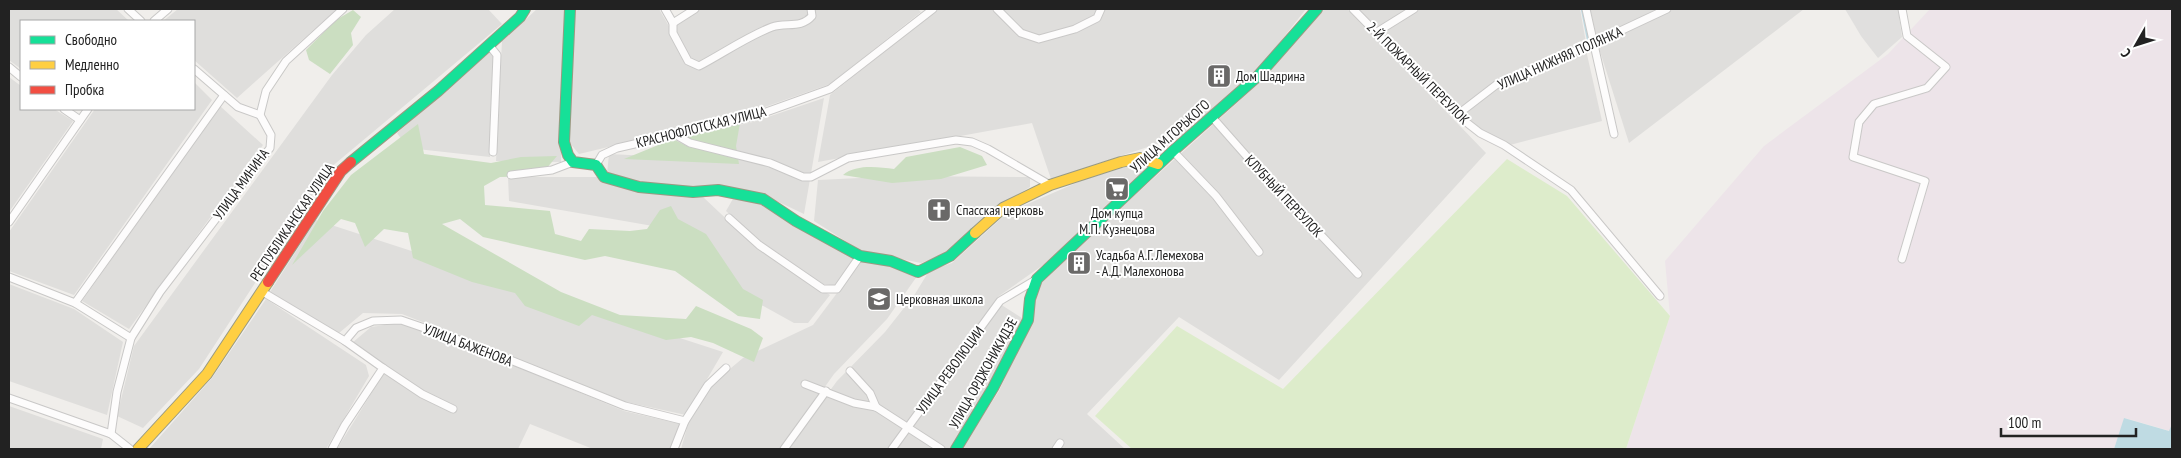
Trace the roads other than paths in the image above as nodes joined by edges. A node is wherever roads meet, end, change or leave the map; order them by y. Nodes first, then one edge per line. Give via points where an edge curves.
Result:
1 (128, 9) edge
2 (168, 9) edge
3 (343, 9) edge
4 (529, 9) edge
5 (570, 9) edge
6 (665, 9) edge
7 (695, 9) edge
8 (811, 9) edge
9 (933, 9) edge
10 (997, 9) edge
11 (1101, 9) edge
12 (1317, 9) edge
13 (1353, 9) edge
14 (1414, 9) edge
15 (1586, 9) edge
16 (1667, 9) edge
17 (1902, 9) edge
18 (925, 12) edge
19 (522, 13) edge
20 (140, 20) edge
21 (155, 20) edge
22 (673, 22) junction
23 (1377, 32) junction
24 (1593, 42) junction
25 (489, 45) junction
26 (9, 67) edge
27 (195, 70) edge
28 (20, 76) edge
29 (224, 95) junction
30 (65, 110) edge
31 (87, 110) edge
32 (260, 115) junction
33 (1457, 115) junction
34 (1212, 116) junction
35 (80, 120) junction
36 (1614, 134) dead end
37 (676, 135) junction
38 (1173, 151) junction
39 (494, 152) dead end
40 (573, 162) junction
41 (1158, 164) junction
42 (596, 165) junction
43 (511, 175) dead end
44 (1050, 185) junction
45 (729, 218) dead end
46 (9, 222) edge
47 (1259, 252) dead end
48 (860, 256) junction
49 (1902, 259) dead end
50 (1358, 274) dead end
51 (9, 277) edge
52 (1037, 279) junction
53 (261, 291) junction
54 (1660, 296) dead end
55 (75, 303) junction
56 (131, 338) junction
57 (345, 340) junction
58 (382, 368) junction
59 (726, 368) dead end
60 (850, 371) dead end
61 (805, 384) dead end
62 (826, 391) junction
63 (9, 398) edge
64 (876, 408) junction
65 (453, 409) dead end
66 (685, 421) junction
67 (907, 428) junction
68 (111, 434) junction
69 (130, 449) edge
70 (138, 449) edge
71 (332, 449) edge
72 (674, 449) edge
73 (784, 449) edge
74 (892, 449) edge
75 (941, 449) edge
76 (956, 449) edge

1 - 20 street
2 - 21 street
3 - 32 street via 286,61 266,91
4 - 19 street
5 - 40 street via 564,142
6 - 22 street
7 - 22 street
8 - 22 street via 812,16 803,24 773,26 699,66 688,61 673,33
9 - 18 street, КРАСНОФЛОТСКАЯ УЛИЦА
10 - 11 street via 1021,33 1040,39 1075,29 1097,18
12 - 34 street, УЛИЦА М.ГОРЬКОГО via 1258,76
13 - 23 street, 2-Й ПОЖАРНЫЙ ПЕРЕУЛОК
14 - 23 street
15 - 24 street
16 - 24 street, УЛИЦА НИЖНЯЯ ПОЛЯНКА
17 - 49 street via 1907,36 1946,66 1927,88 1874,104 1859,122 1853,157 1925,181
18 - 37 street, КРАСНОФЛОТСКАЯ УЛИЦА via 830,89 752,117
19 - 25 street, РЕСПУБЛИКАНСКАЯ УЛИЦА
23 - 33 street, 2-Й ПОЖАРНЫЙ ПЕРЕУЛОК
24 - 33 street, УЛИЦА НИЖНЯЯ ПОЛЯНКА via 1496,85
24 - 36 street
25 - 39 street via 497,55
25 - 53 street, РЕСПУБЛИКАНСКАЯ УЛИЦА via 341,171
26 - 28 street
27 - 29 street
29 - 32 street via 238,106
29 - 55 street
30 - 35 street
31 - 35 street
32 - 56 street, УЛИЦА МИНИНА via 271,135 270,148 160,292
33 - 54 street, 2-Й ПОЖАРНЫЙ ПЕРЕУЛОК via 1571,190
34 - 38 street, УЛИЦА М.ГОРЬКОГО
34 - 50 street, КЛУБНЫЙ ПЕРЕУЛОК
35 - 46 street
37 - 42 street, КРАСНОФЛОТСКАЯ УЛИЦА via 617,148 602,155
37 - 44 street via 690,143 770,163 803,177 811,177 848,158 956,140 972,142
38 - 41 street, УЛИЦА М.ГОРЬКОГО
38 - 47 street via 1216,196
40 - 42 street
40 - 43 street via 552,170
41 - 44 street via 1140,158
41 - 52 street, УЛИЦА М.ГОРЬКОГО
42 - 48 street via 604,176 639,186 693,192 718,190 763,199
44 - 48 street via 1002,208 950,256 918,272 891,261
45 - 48 street via 758,245 822,289 838,289
51 - 55 street
52 - 67 street, УЛИЦА РЕВОЛЮЦИИ via 1000,301
52 - 76 street, УЛИЦА ОРДЖОНИКИДЗЕ via 1030,299 1028,320 993,388
53 - 57 street
53 - 70 street, РЕСПУБЛИКАНСКАЯ УЛИЦА via 207,374
55 - 56 street
56 - 68 street, УЛИЦА МИНИНА via 117,392
57 - 58 street
57 - 66 street, УЛИЦА БАЖЕНОВА via 356,328 372,321 401,320 468,343 625,406
58 - 65 street via 422,394
58 - 71 street
59 - 66 street via 708,385
60 - 64 street via 870,393
61 - 62 street
62 - 64 street
62 - 73 street
63 - 68 street
64 - 67 street
66 - 72 street
67 - 74 street, УЛИЦА РЕВОЛЮЦИИ
67 - 75 street
68 - 69 street

